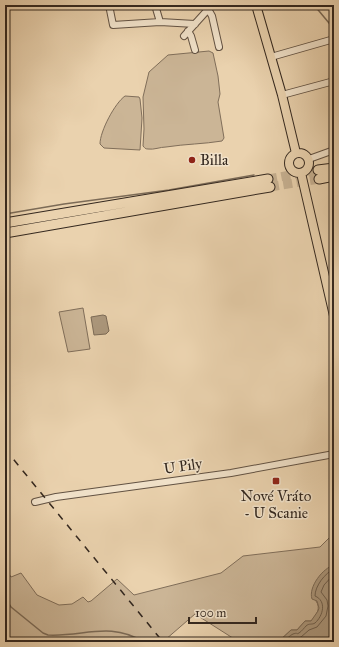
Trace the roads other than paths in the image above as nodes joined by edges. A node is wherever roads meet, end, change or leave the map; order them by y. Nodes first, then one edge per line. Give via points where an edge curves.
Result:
1 (109, 5) edge
2 (155, 5) edge
3 (256, 5) edge
4 (210, 7) edge
5 (160, 22) junction
6 (195, 24) junction
7 (334, 39) edge
8 (220, 47) dead end
9 (196, 50) dead end
10 (271, 57) junction
11 (334, 81) edge
12 (282, 95) junction
13 (334, 150) edge
14 (296, 153) junction
15 (309, 159) junction
16 (334, 168) edge
17 (301, 172) junction
18 (334, 176) edge
19 (5, 223) edge
20 (5, 232) edge
21 (334, 316) edge
22 (334, 454) edge
23 (34, 502) dead end

1 - 5 street via 114,25
2 - 5 street
3 - 10 main road
4 - 6 street
4 - 8 street
5 - 6 street
6 - 9 street via 187,33
7 - 10 street
10 - 12 main road
11 - 12 street
12 - 14 main road
13 - 15 street
14 - 15 main road via 305,154
14 - 17 main road via 289,160 290,167 294,172
15 - 17 main road via 307,169
16 - 18 highway via 318,175
17 - 21 main road
19 - 20 highway via 269,183
22 - 23 street, U Pily via 231,473

